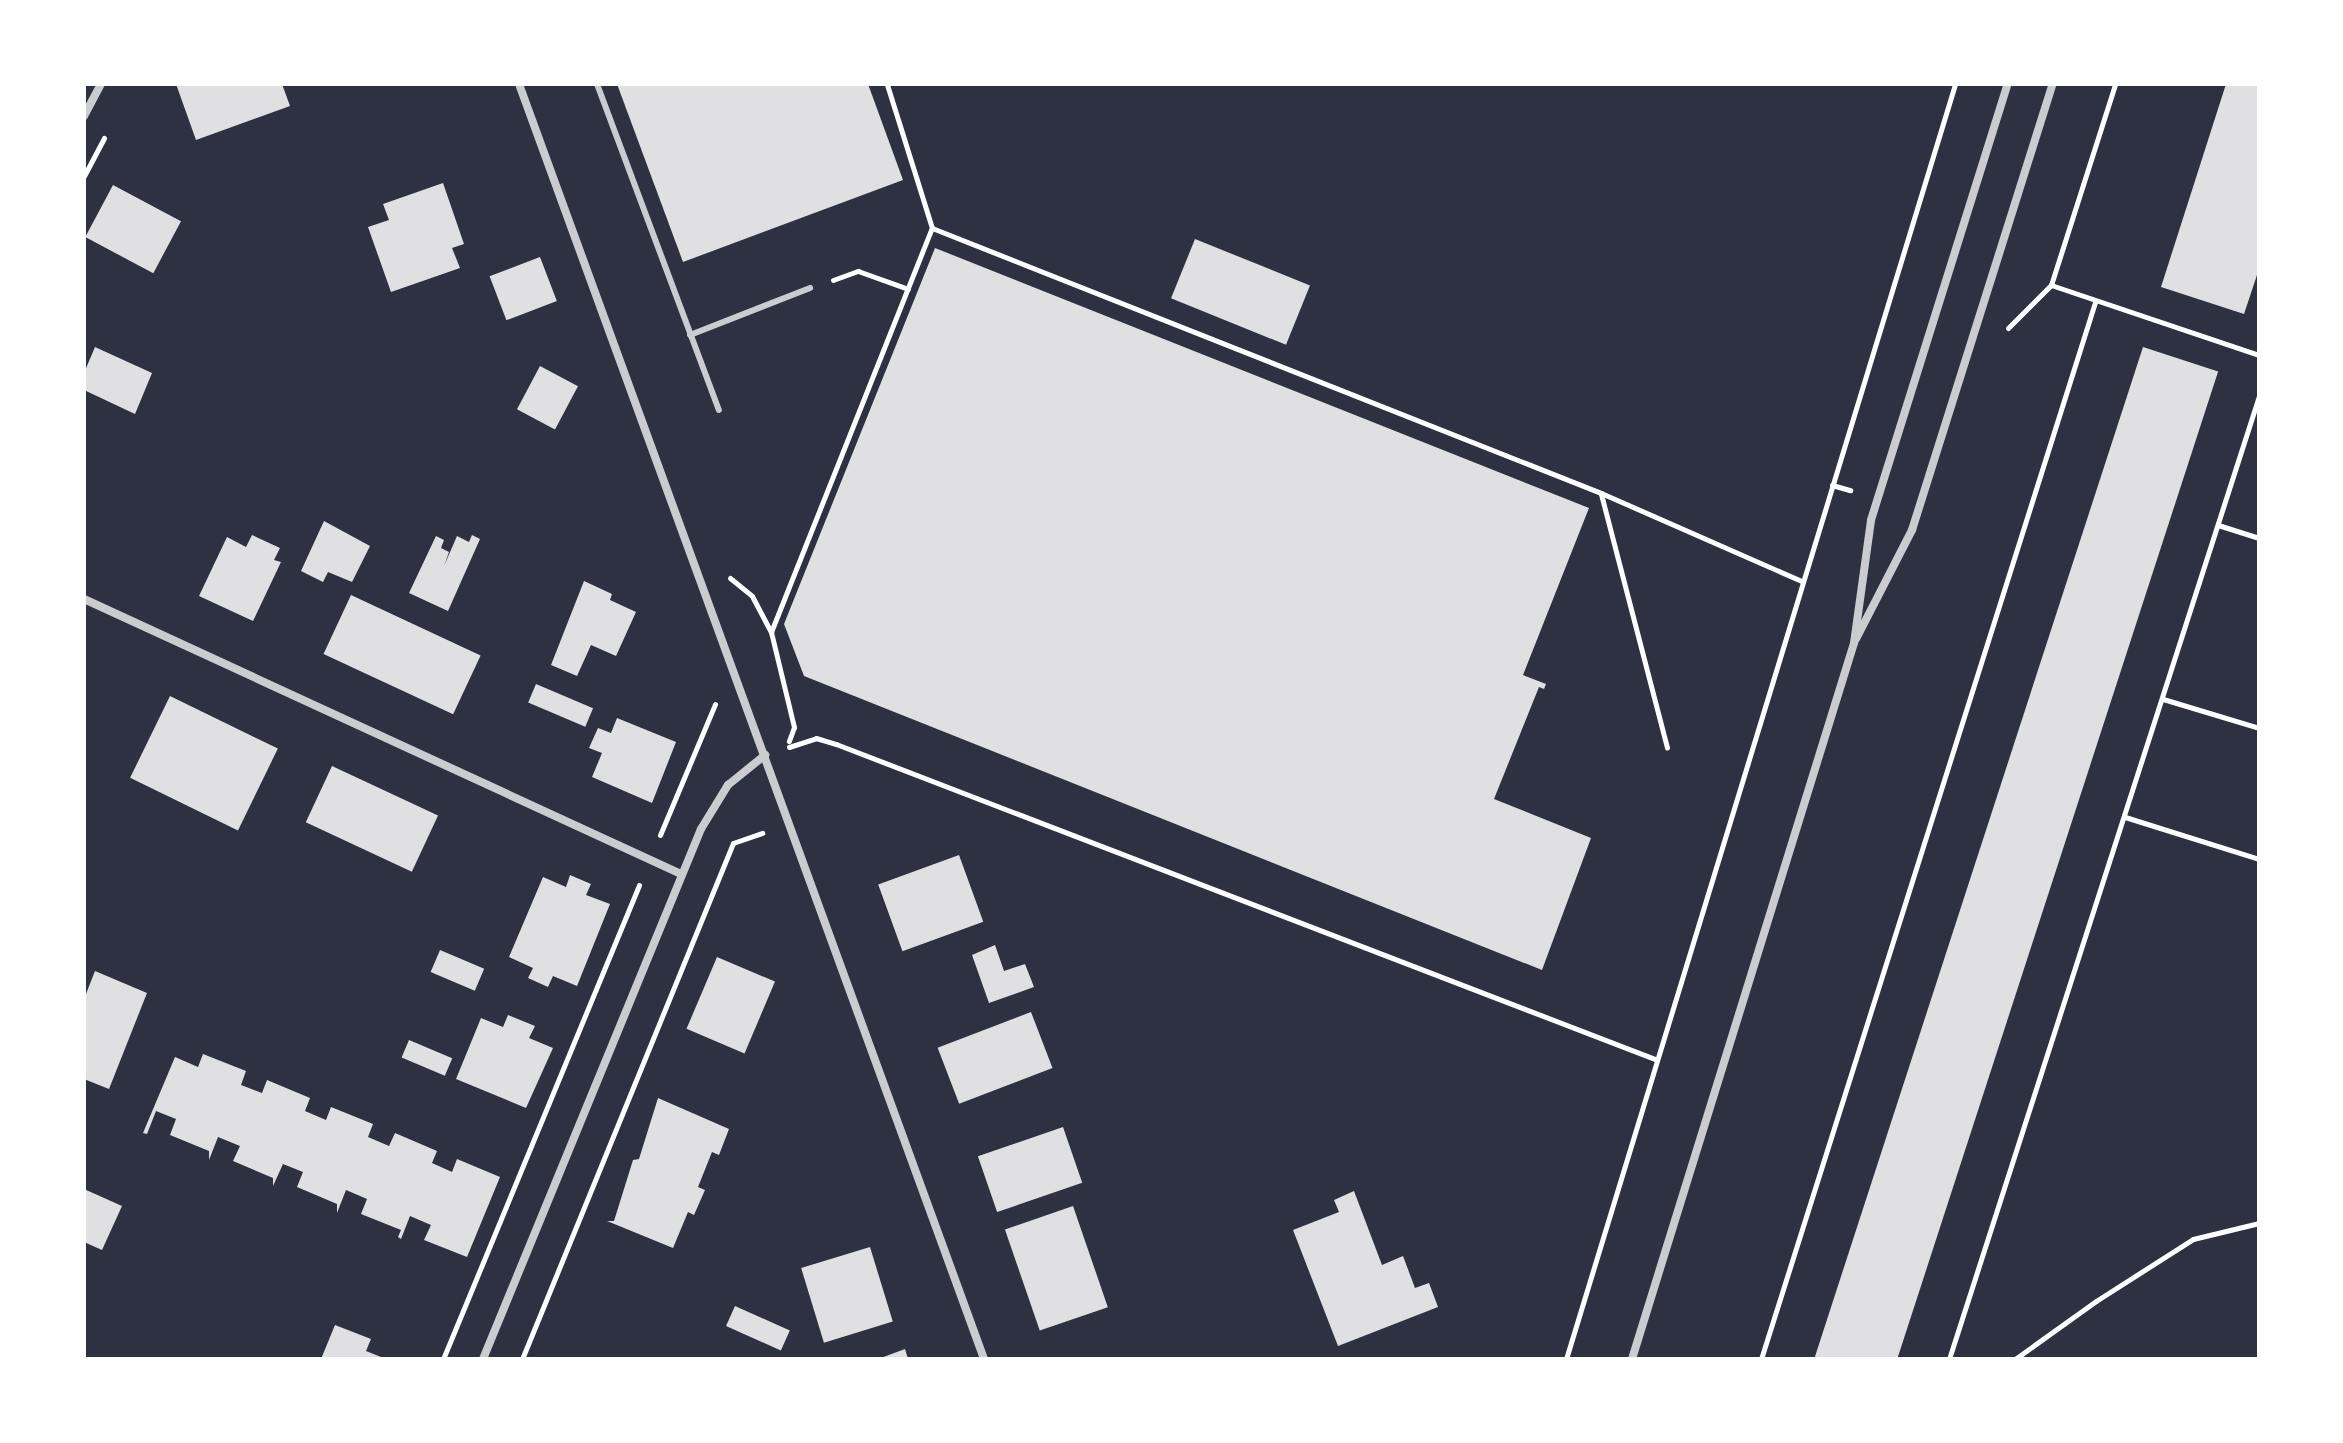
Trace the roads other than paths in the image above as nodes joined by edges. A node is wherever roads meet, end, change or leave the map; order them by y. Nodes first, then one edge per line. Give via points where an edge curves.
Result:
1 (101, 84) edge
2 (519, 84) edge
3 (597, 84) edge
4 (2008, 84) edge
5 (2053, 84) edge
6 (84, 116) edge
7 (810, 288) road end
8 (690, 335) junction
9 (719, 410) dead end
10 (84, 599) edge
11 (1854, 643) junction
12 (765, 755) junction
13 (681, 874) junction
14 (483, 1359) edge
15 (984, 1359) edge
16 (1632, 1359) edge

1 - 6 street
2 - 12 street
3 - 8 lane
4 - 11 street via 1871,520
5 - 11 street via 1912,530
7 - 8 lane
8 - 9 lane
10 - 13 street
11 - 16 street
12 - 13 street via 728,785
12 - 15 street
13 - 14 street

